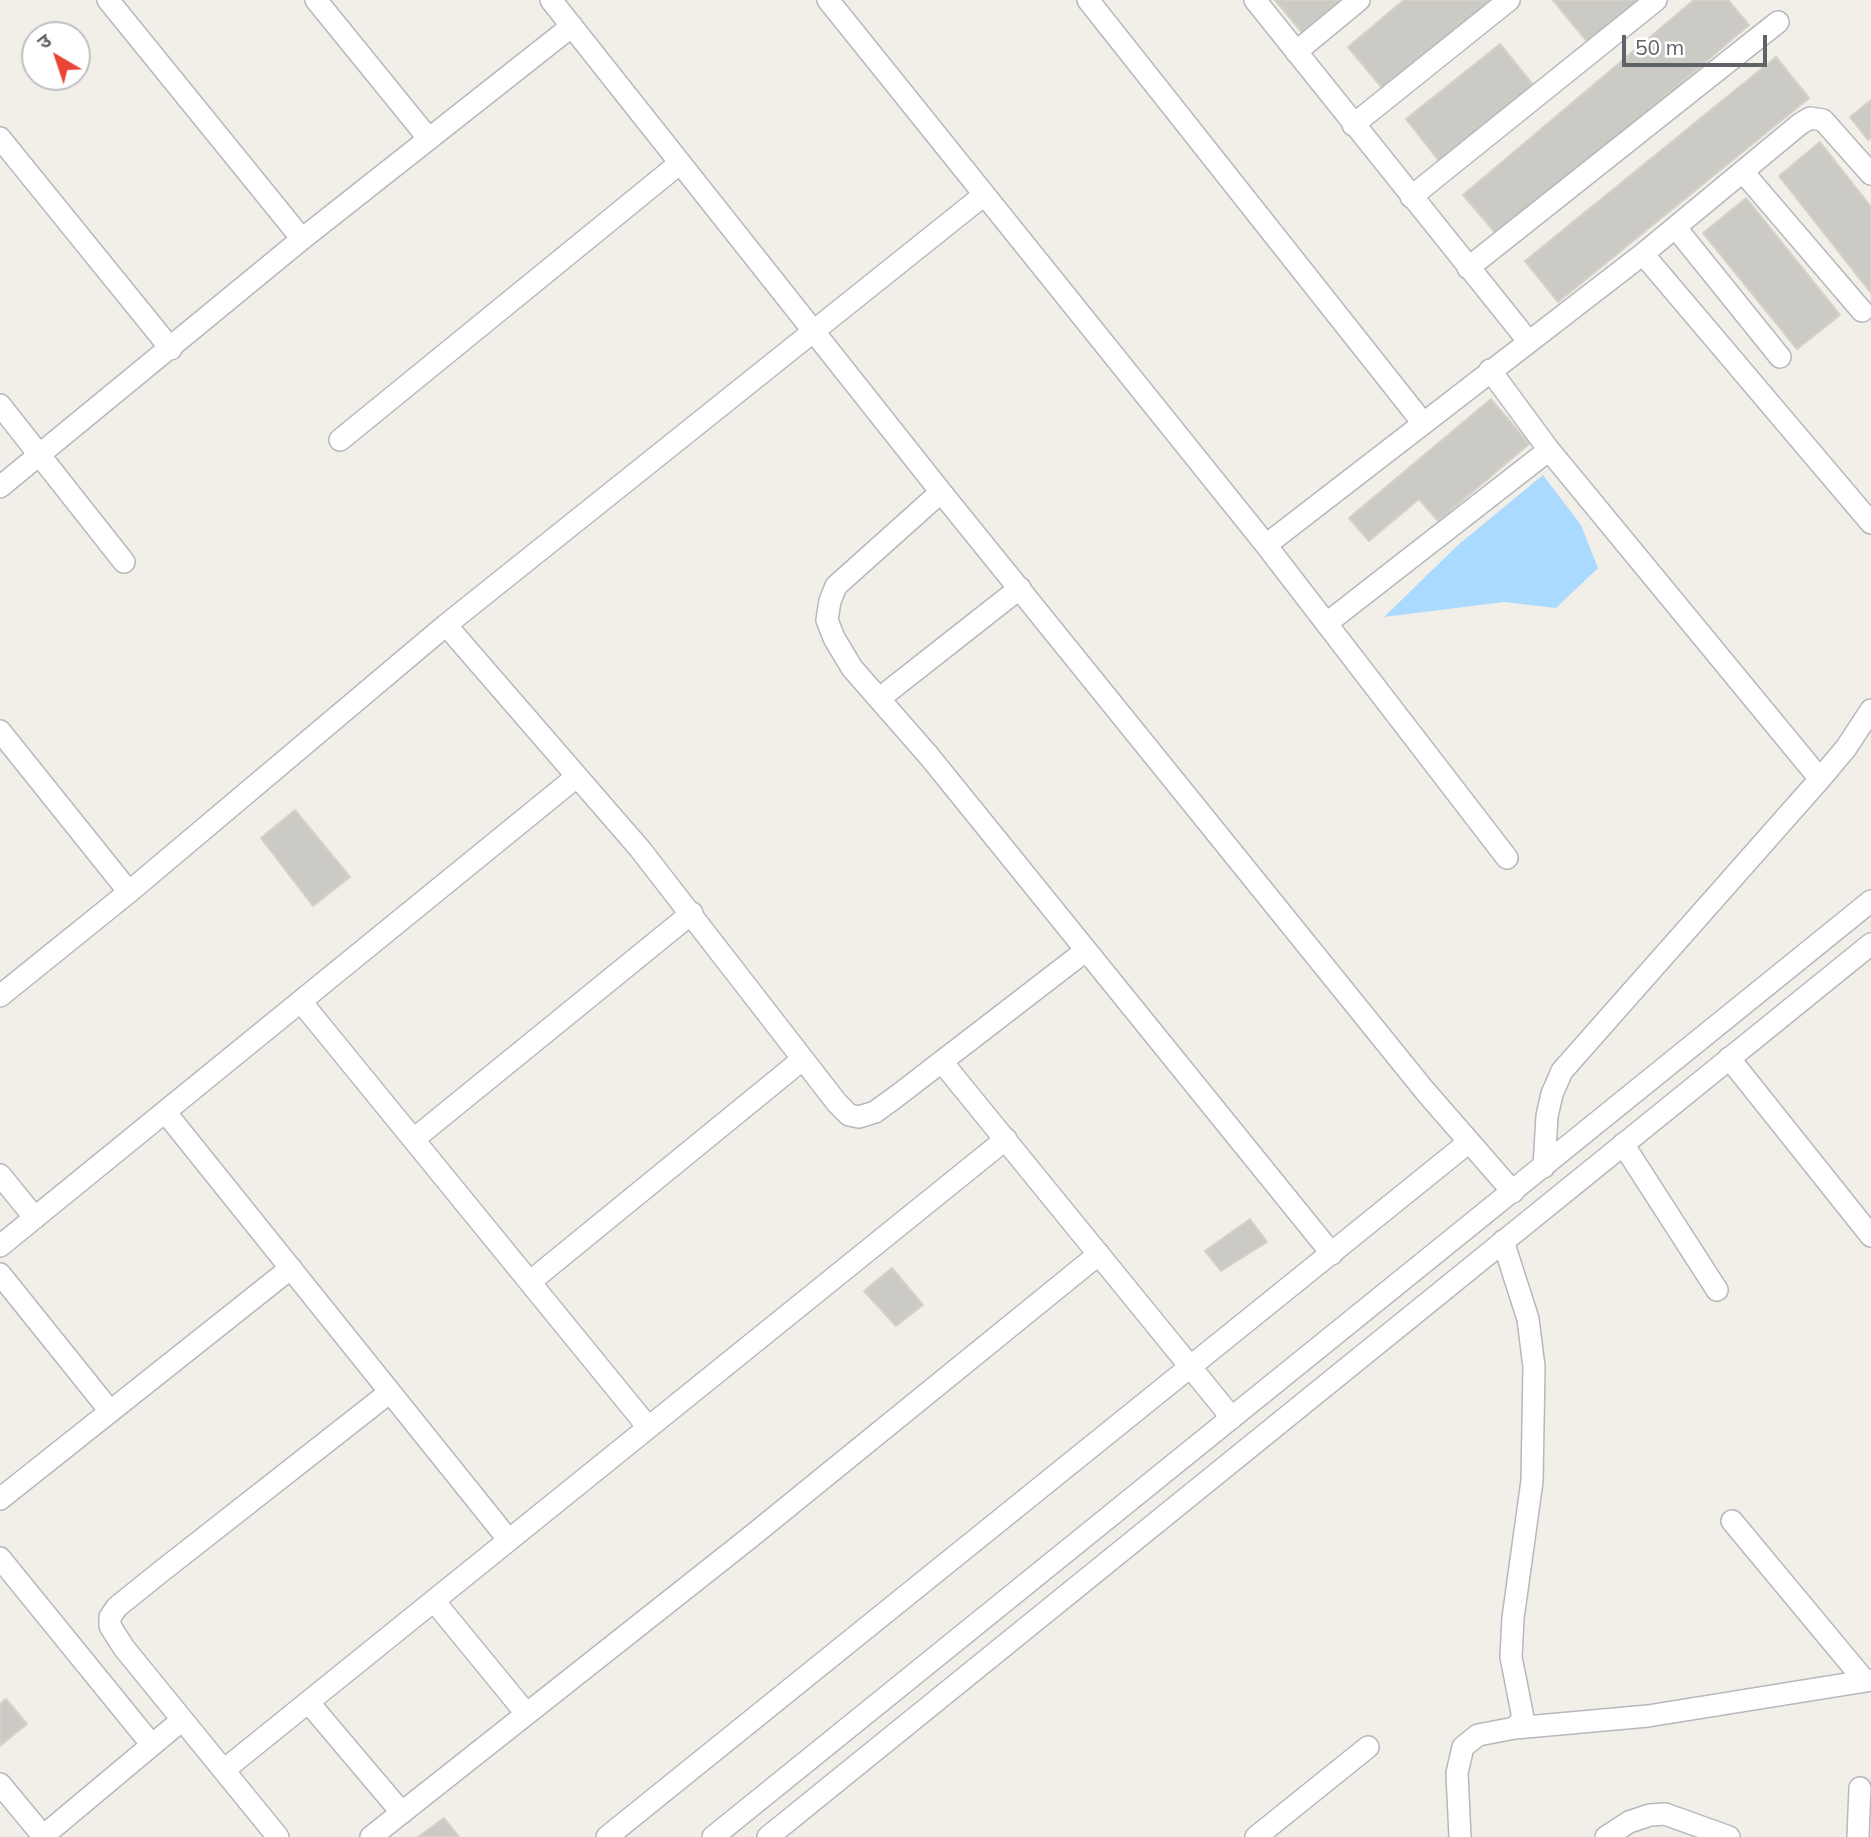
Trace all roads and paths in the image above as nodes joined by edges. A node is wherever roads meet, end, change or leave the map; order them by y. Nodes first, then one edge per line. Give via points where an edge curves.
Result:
1 (108, 0) edge
2 (316, 0) edge
3 (551, 0) edge
4 (828, 0) edge
5 (1088, 0) edge
6 (1255, 0) edge
7 (1359, 0) edge
8 (1509, 0) edge
9 (1656, 0) edge
10 (1777, 22) dead end
11 (572, 26) junction
12 (1296, 52) junction
13 (1353, 125) junction
14 (0, 138) edge
15 (429, 139) junction
16 (680, 163) junction
17 (1868, 163) edge
18 (1743, 172) junction
19 (984, 195) junction
20 (1412, 197) junction
21 (1676, 228) junction
22 (302, 239) junction
23 (1643, 254) junction
24 (1468, 268) junction
25 (1862, 311) dead end
26 (815, 330) junction
27 (1529, 342) junction
28 (171, 349) junction
29 (1780, 357) dead end
30 (1490, 370) junction
31 (0, 405) edge
32 (1423, 423) junction
33 (340, 440) dead end
34 (1549, 450) junction
35 (41, 455) junction
36 (0, 488) edge
37 (942, 492) junction
38 (1871, 523) edge
39 (1266, 545) junction
40 (124, 562) dead end
41 (1020, 589) junction
42 (1327, 623) junction
43 (446, 625) junction
44 (880, 698) junction
45 (1871, 709) edge
46 (0, 731) edge
47 (575, 778) junction
48 (1820, 779) junction
49 (1507, 858) dead end
50 (129, 892) junction
51 (1871, 901) edge
52 (692, 913) junction
53 (1871, 944) edge
54 (1084, 952) junction
55 (0, 996) edge
56 (302, 1003) junction
57 (1729, 1058) junction
58 (803, 1059) junction
59 (942, 1062) junction
60 (166, 1113) junction
61 (414, 1139) junction
62 (1006, 1139) junction
63 (1469, 1142) junction
64 (1623, 1144) junction
65 (1544, 1167) junction
66 (0, 1175) edge
67 (1513, 1192) junction
68 (35, 1218) junction
69 (1871, 1237) edge
70 (1503, 1241) junction
71 (0, 1247) edge
72 (1099, 1254) junction
73 (1332, 1254) junction
74 (291, 1268) junction
75 (0, 1274) edge
76 (531, 1281) junction
77 (1717, 1290) dead end
78 (1191, 1367) junction
79 (390, 1392) junction
80 (110, 1411) junction
81 (1232, 1418) junction
82 (648, 1427) junction
83 (0, 1499) edge
84 (1732, 1521) dead end
85 (508, 1539) junction
86 (0, 1558) edge
87 (435, 1601) junction
88 (1868, 1680) edge
89 (309, 1703) junction
90 (525, 1712) junction
91 (182, 1720) junction
92 (1515, 1728) junction
93 (152, 1745) junction
94 (1368, 1747) dead end
95 (224, 1770) junction
96 (0, 1784) edge
97 (1860, 1788) dead end
98 (402, 1813) junction
99 (42, 1837) edge
100 (278, 1837) edge
101 (371, 1837) edge
102 (607, 1837) edge
103 (713, 1837) edge
104 (768, 1837) edge
105 (1256, 1837) edge
106 (1460, 1837) edge
107 (1606, 1837) edge
108 (1730, 1837) edge
109 (1858, 1837) edge

1 - 22 street
2 - 15 street
3 - 11 street
4 - 19 street
5 - 32 street
6 - 12 street
7 - 12 street
8 - 13 street
9 - 20 street
10 - 24 street
11 - 15 street
11 - 16 street
12 - 13 street
13 - 20 street
14 - 28 street
15 - 22 street
16 - 26 street
16 - 33 street
17 - 18 street via 1831,125 1810,118
18 - 21 street
18 - 25 street
19 - 26 street
19 - 39 street
20 - 24 street
21 - 23 street
21 - 29 street
22 - 28 street
23 - 27 street
23 - 38 street
24 - 27 street
26 - 37 street
26 - 43 street
27 - 30 street
28 - 35 street
30 - 32 street
30 - 34 street
31 - 35 street
32 - 39 street
34 - 42 street
34 - 48 street
35 - 36 street
35 - 40 street
37 - 41 street
37 - 44 street via 836,586 830,601 827,620 834,638 852,668
39 - 42 street
41 - 44 street
41 - 63 street
42 - 49 street
43 - 47 street
43 - 50 street
44 - 54 street
45 - 48 street
46 - 50 street
47 - 52 street
47 - 56 street
48 - 65 street via 1562,1071 1547,1116
50 - 55 street
51 - 65 street
52 - 58 street
52 - 61 street
53 - 57 street
54 - 59 street
54 - 73 street
56 - 60 street
56 - 61 street
57 - 64 street
57 - 69 street
58 - 59 street via 837,1103 849,1115 859,1117 874,1112
58 - 76 street
59 - 62 street
60 - 68 street
60 - 74 street
61 - 76 street
62 - 72 street
62 - 82 street
63 - 67 street
63 - 73 street
64 - 70 street
64 - 77 street
65 - 67 street
66 - 68 street
67 - 81 street
68 - 71 street
70 - 92 street via 1528,1319 1534,1367 1532,1481 1512,1631 1512,1667 1522,1718
70 - 104 street
72 - 78 street
72 - 90 street via 748,1539
73 - 78 street
74 - 79 street
74 - 80 street
75 - 80 street
76 - 82 street
78 - 81 street
78 - 102 street
79 - 85 street
79 - 91 street via 110,1617 114,1635
80 - 83 street
81 - 103 street
82 - 85 street
84 - 88 street
85 - 87 street
86 - 93 street
87 - 89 street
87 - 90 street
88 - 92 street via 1648,1716
89 - 95 street
89 - 98 street
90 - 98 street
91 - 93 street
91 - 95 street
92 - 106 street via 1478,1735 1463,1747 1457,1773
93 - 99 street
94 - 105 street
95 - 100 street
96 - 99 street
97 - 109 street
98 - 101 street
107 - 108 street via 1629,1822 1665,1814

